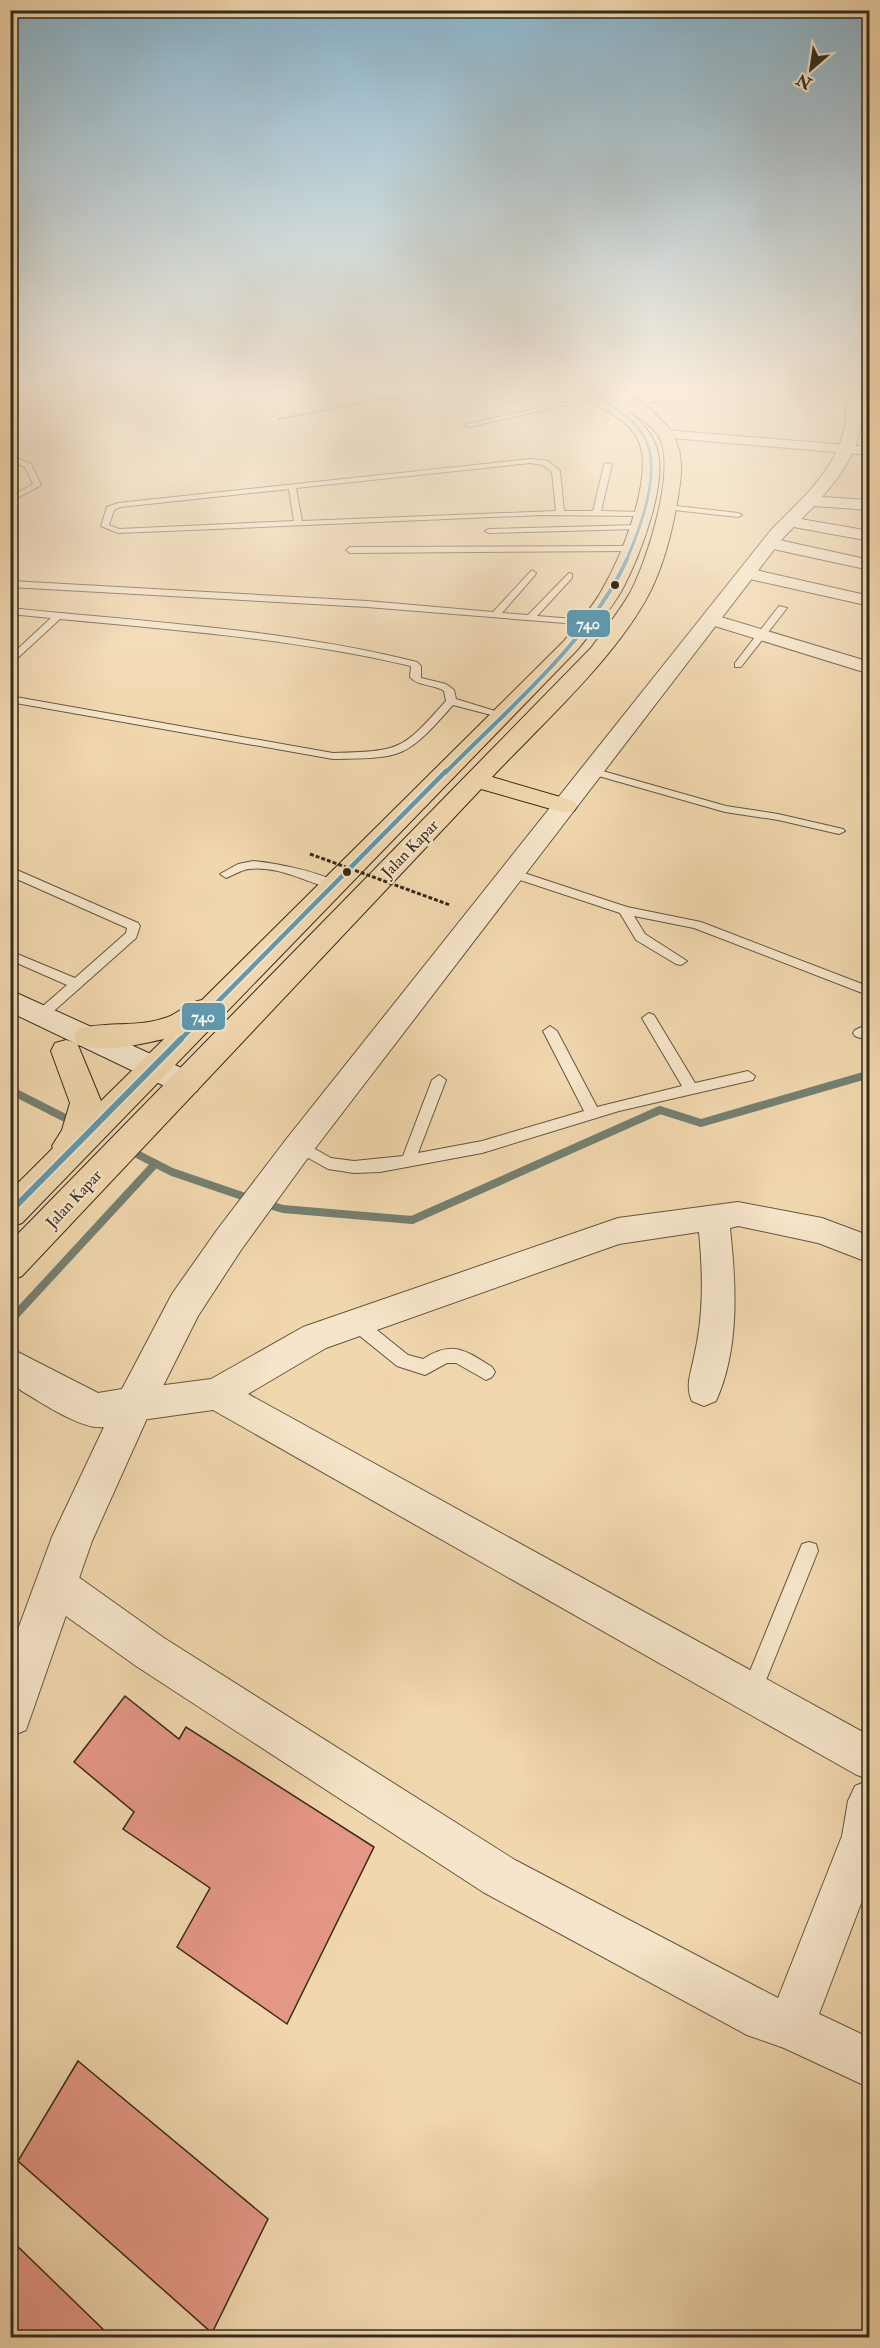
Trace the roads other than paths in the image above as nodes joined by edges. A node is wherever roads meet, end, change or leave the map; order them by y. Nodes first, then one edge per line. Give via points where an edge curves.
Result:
1 (810, 501) edge
2 (159, 502) edge
3 (295, 502) edge
4 (560, 502) edge
5 (599, 502) edge
6 (644, 502) edge
7 (669, 502) edge
8 (819, 502) edge
9 (870, 505) edge
10 (668, 507) junction
11 (561, 512) junction
12 (597, 512) junction
13 (738, 515) dead end
14 (639, 520) junction
15 (789, 522) junction
16 (299, 524) junction
17 (489, 531) dead end
18 (870, 536) edge
19 (770, 543) junction
20 (629, 548) junction
21 (350, 550) dead end
22 (870, 565) edge
23 (532, 573) dead end
24 (747, 573) junction
25 (569, 576) dead end
26 (11, 584) edge
27 (870, 601) edge
28 (782, 608) dead end
29 (10, 611) edge
30 (496, 614) junction
31 (59, 615) junction
32 (531, 617) junction
33 (711, 619) junction
34 (586, 623) junction
35 (762, 634) junction
36 (10, 662) edge
37 (738, 665) dead end
38 (870, 668) edge
39 (10, 699) edge
40 (451, 701) junction
41 (503, 715) junction
42 (592, 771) junction
43 (477, 780) junction
44 (565, 806) junction
45 (839, 831) dead end
46 (10, 871) edge
47 (512, 873) junction
48 (226, 874) dead end
49 (333, 885) junction
50 (364, 896) junction
51 (625, 910) junction
52 (10, 955) edge
53 (681, 961) dead end
54 (76, 984) junction
55 (232, 990) junction
56 (870, 992) edge
57 (10, 1000) edge
58 (41, 1015) junction
59 (649, 1018) dead end
60 (10, 1024) edge
61 (550, 1031) dead end
62 (77, 1044) junction
63 (748, 1076) dead end
64 (146, 1077) junction
65 (439, 1080) dead end
66 (691, 1089) junction
67 (177, 1092) junction
68 (99, 1106) junction
69 (593, 1114) junction
70 (299, 1146) junction
71 (408, 1161) junction
72 (10, 1213) edge
73 (713, 1217) junction
74 (870, 1250) edge
75 (10, 1266) edge
76 (356, 1323) junction
77 (10, 1365) edge
78 (486, 1372) dead end
79 (704, 1390) dead end
80 (216, 1394) junction
81 (134, 1405) junction
82 (808, 1551) dead end
83 (56, 1585) junction
84 (751, 1694) junction
85 (10, 1714) edge
86 (870, 1759) edge
87 (868, 1825) edge
88 (791, 2026) junction
89 (870, 2064) edge

1 - 15 street
2 - 16 lane via 110,509 105,526 118,531
3 - 16 lane
4 - 11 lane
5 - 12 lane
6 - 14 highway, Jalan Kapar
7 - 10 highway, Jalan Kapar
8 - 9 street
10 - 13 lane
10 - 43 highway, Jalan Kapar via 642,588 616,628
11 - 12 lane
11 - 16 lane
12 - 14 lane
14 - 17 lane
14 - 20 highway, Jalan Kapar
15 - 18 street
15 - 19 street
19 - 22 street
19 - 24 street
20 - 21 lane
20 - 34 highway, Jalan Kapar via 616,584
23 - 30 lane
24 - 27 street
24 - 33 street
25 - 32 lane
26 - 30 lane
28 - 35 lane
29 - 31 lane
30 - 32 lane
31 - 36 lane
31 - 40 lane via 212,630 368,653 414,664 415,677 443,686 449,690
32 - 34 lane
33 - 35 street
33 - 42 street
34 - 41 highway, Jalan Kapar via 571,645
35 - 37 lane
35 - 38 street
39 - 40 lane via 333,756 363,755 412,744
40 - 41 lane
41 - 49 highway, Jalan Kapar
42 - 44 street
42 - 45 lane via 725,809
43 - 44 highway
43 - 50 highway, Jalan Kapar
44 - 47 street
46 - 54 lane via 134,926 132,935
47 - 51 lane
47 - 70 street
48 - 49 lane via 246,866 264,867 303,873
49 - 50 highway
49 - 55 highway, Jalan Kapar
50 - 67 highway, Jalan Kapar
51 - 53 lane via 640,937
51 - 56 lane via 697,925
52 - 54 lane
54 - 58 lane
55 - 62 highway via 177,1025
55 - 64 highway, Jalan Kapar
57 - 58 street
58 - 62 street
59 - 66 lane
60 - 62 street
61 - 69 lane
62 - 64 street
62 - 68 highway
63 - 66 lane
64 - 67 street
64 - 68 highway, Jalan Kapar
65 - 71 lane
66 - 69 lane
67 - 75 highway, Jalan Kapar
68 - 72 highway, Jalan Kapar via 63,1157
69 - 71 lane via 482,1147
70 - 71 lane via 328,1163 354,1167
70 - 81 street via 185,1305
73 - 74 street via 738,1214 822,1231
73 - 76 street via 618,1232
73 - 79 street via 720,1276 716,1336
76 - 78 lane via 404,1361 425,1366 444,1354 455,1354
76 - 80 street via 315,1337
77 - 81 street via 95,1411
80 - 81 street
80 - 84 street
81 - 83 street via 73,1537
82 - 84 lane
83 - 85 street
83 - 88 street via 150,1652 499,1876 764,2018
84 - 86 street
87 - 88 street
88 - 89 street

